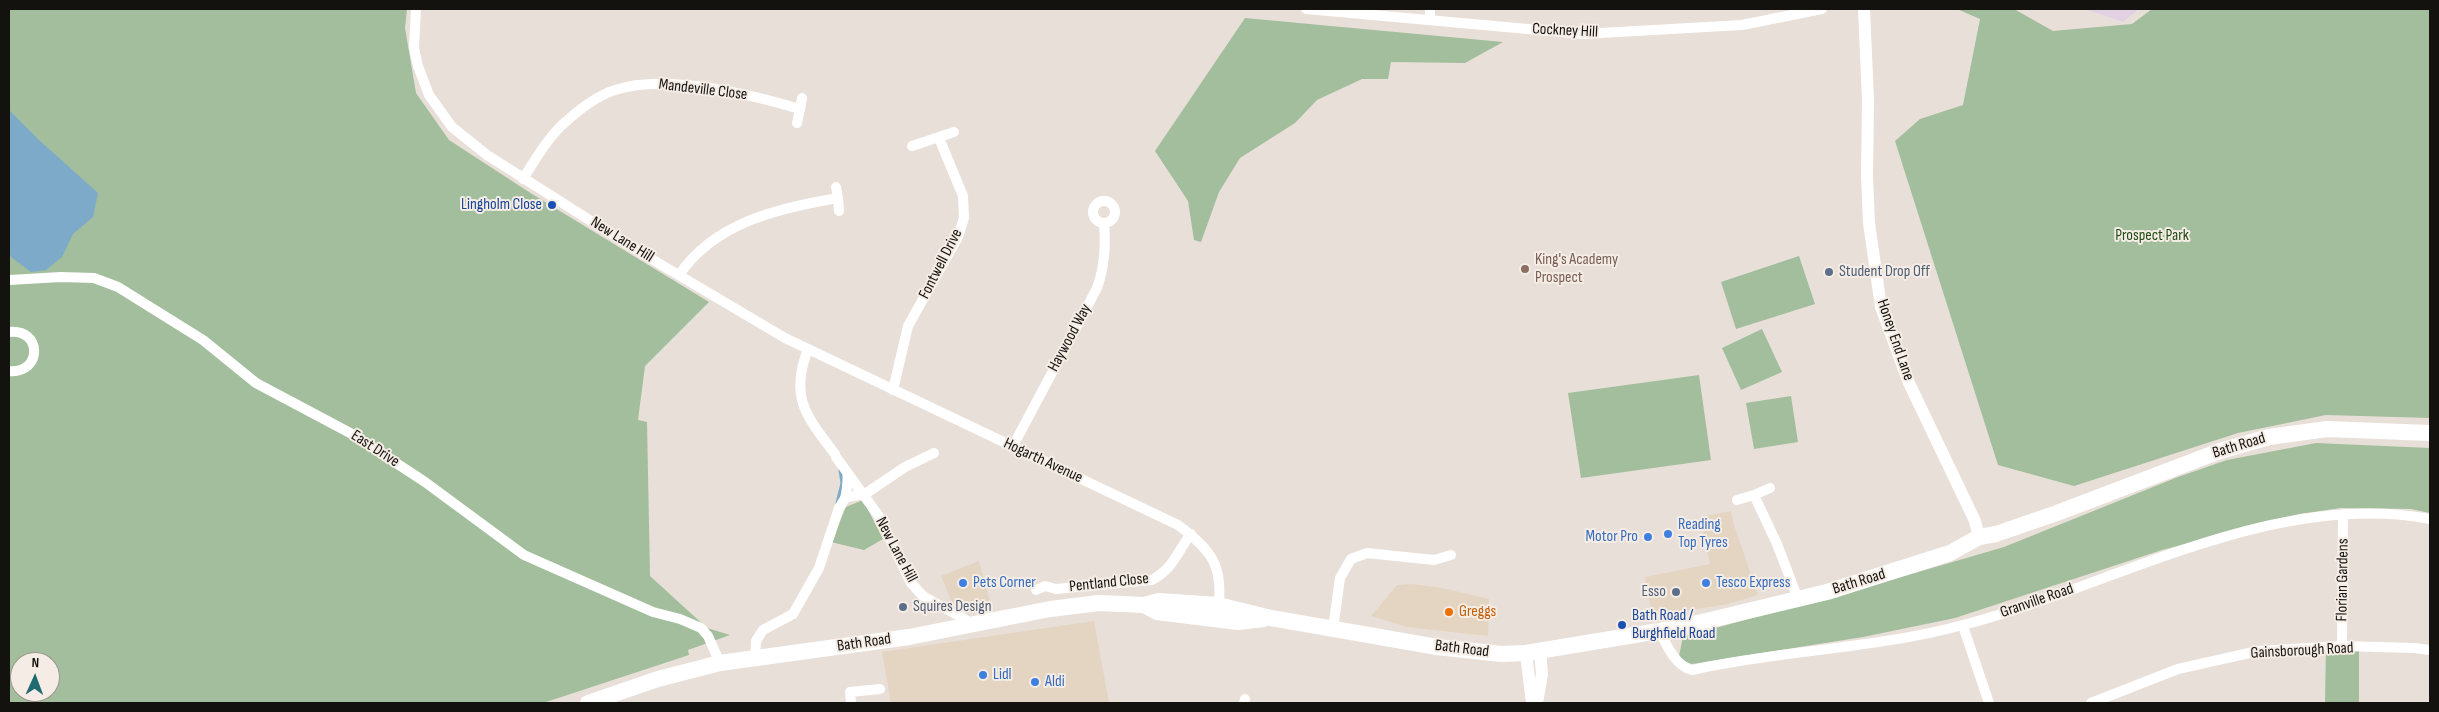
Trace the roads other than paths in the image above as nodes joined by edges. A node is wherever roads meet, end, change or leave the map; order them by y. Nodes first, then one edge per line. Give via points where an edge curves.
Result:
1 (416, 9) edge
2 (1306, 9) edge
3 (1822, 9) edge
4 (1864, 9) edge
5 (1430, 14) edge
6 (797, 123) dead end
7 (954, 132) dead end
8 (939, 138) junction
9 (912, 146) dead end
10 (524, 179) junction
11 (839, 211) dead end
12 (1104, 223) dead end
13 (679, 276) junction
14 (9, 280) edge
15 (9, 329) edge
16 (808, 350) junction
17 (9, 371) edge
18 (893, 390) junction
19 (2430, 433) edge
20 (1013, 446) junction
21 (934, 453) dead end
22 (848, 475) junction
23 (1770, 488) dead end
24 (865, 494) junction
25 (1754, 495) junction
26 (846, 497) junction
27 (1737, 500) dead end
28 (2343, 514) junction
29 (2430, 519) edge
30 (1191, 534) junction
31 (1978, 537) junction
32 (1451, 555) dead end
33 (1036, 590) dead end
34 (1798, 599) junction
35 (1218, 612) junction
36 (971, 626) junction
37 (1963, 626) junction
38 (1333, 629) junction
39 (1662, 636) junction
40 (2342, 646) junction
41 (2430, 650) edge
42 (1533, 652) junction
43 (755, 657) junction
44 (720, 663) junction
45 (880, 689) dead end
46 (588, 703) edge
47 (851, 703) edge
48 (1532, 703) edge
49 (1537, 703) edge
50 (1989, 703) edge
51 (2092, 703) edge

1 - 10 street, New Lane Hill via 414,48 429,95 452,128
2 - 5 street, Cockney Hill
3 - 5 street, Cockney Hill via 1742,25 1583,34
4 - 31 street, Honey End Lane via 1869,223 1881,307 1909,383 1976,521
6 - 10 street, Mandeville Close via 801,104 654,82 615,90 588,105 547,142
7 - 8 street
8 - 9 street
8 - 18 street, Fontwell Drive via 963,196 964,218 958,237 908,326
10 - 13 street, New Lane Hill
11 - 13 street via 837,192 750,219 729,230 691,261
12 - 20 street, Haywood Way via 1106,245 1097,288
13 - 16 street, New Lane Hill
14 - 44 street, East Drive via 94,278 118,287 203,340 256,383 352,434 425,482 524,555 653,612 701,628
15 - 17 street via 28,337 34,355 32,362 22,370
16 - 18 street, Hogarth Avenue
16 - 22 street, New Lane Hill via 802,364 802,404 808,418
18 - 20 street, Hogarth Avenue
19 - 31 main road, Bath Road via 2327,429 2269,437 2220,451 1996,534
20 - 30 street, Hogarth Avenue via 1159,515
21 - 24 street via 904,467
22 - 24 street, New Lane Hill
22 - 26 street
23 - 25 street
24 - 26 street
24 - 36 street, New Lane Hill via 911,583 923,596
25 - 27 street
25 - 34 street
26 - 43 street via 839,508 819,568 793,614 763,630 756,641
28 - 29 street, Granville Road via 2410,515
28 - 37 street, Granville Road via 2295,520 2200,545
28 - 40 street, Florian Gardens
30 - 33 street, Pentland Close via 1175,561 1152,580 1110,586 1056,589 1045,586
30 - 35 street, Hogarth Avenue via 1214,561 1218,571
31 - 34 main road, Bath Road via 1950,553
32 - 38 street via 1434,560 1367,553 1351,560 1340,578
34 - 39 main road, Bath Road
35 - 36 main road, Bath Road via 1157,612 1144,605 1117,603 1071,606
35 - 38 main road, Bath Road via 1252,622 1271,618
36 - 43 main road, Bath Road
37 - 39 street, Granville Road via 1869,645 1762,657 1692,670 1680,664
37 - 50 street
38 - 42 main road, Bath Road via 1464,651
39 - 42 main road, Bath Road
40 - 41 street, Gainsborough Road
40 - 51 street, Gainsborough Road via 2258,651 2178,668
42 - 48 street
42 - 49 street via 1542,674
43 - 44 main road, Bath Road
44 - 46 main road, Bath Road via 658,679
45 - 47 street via 850,692

